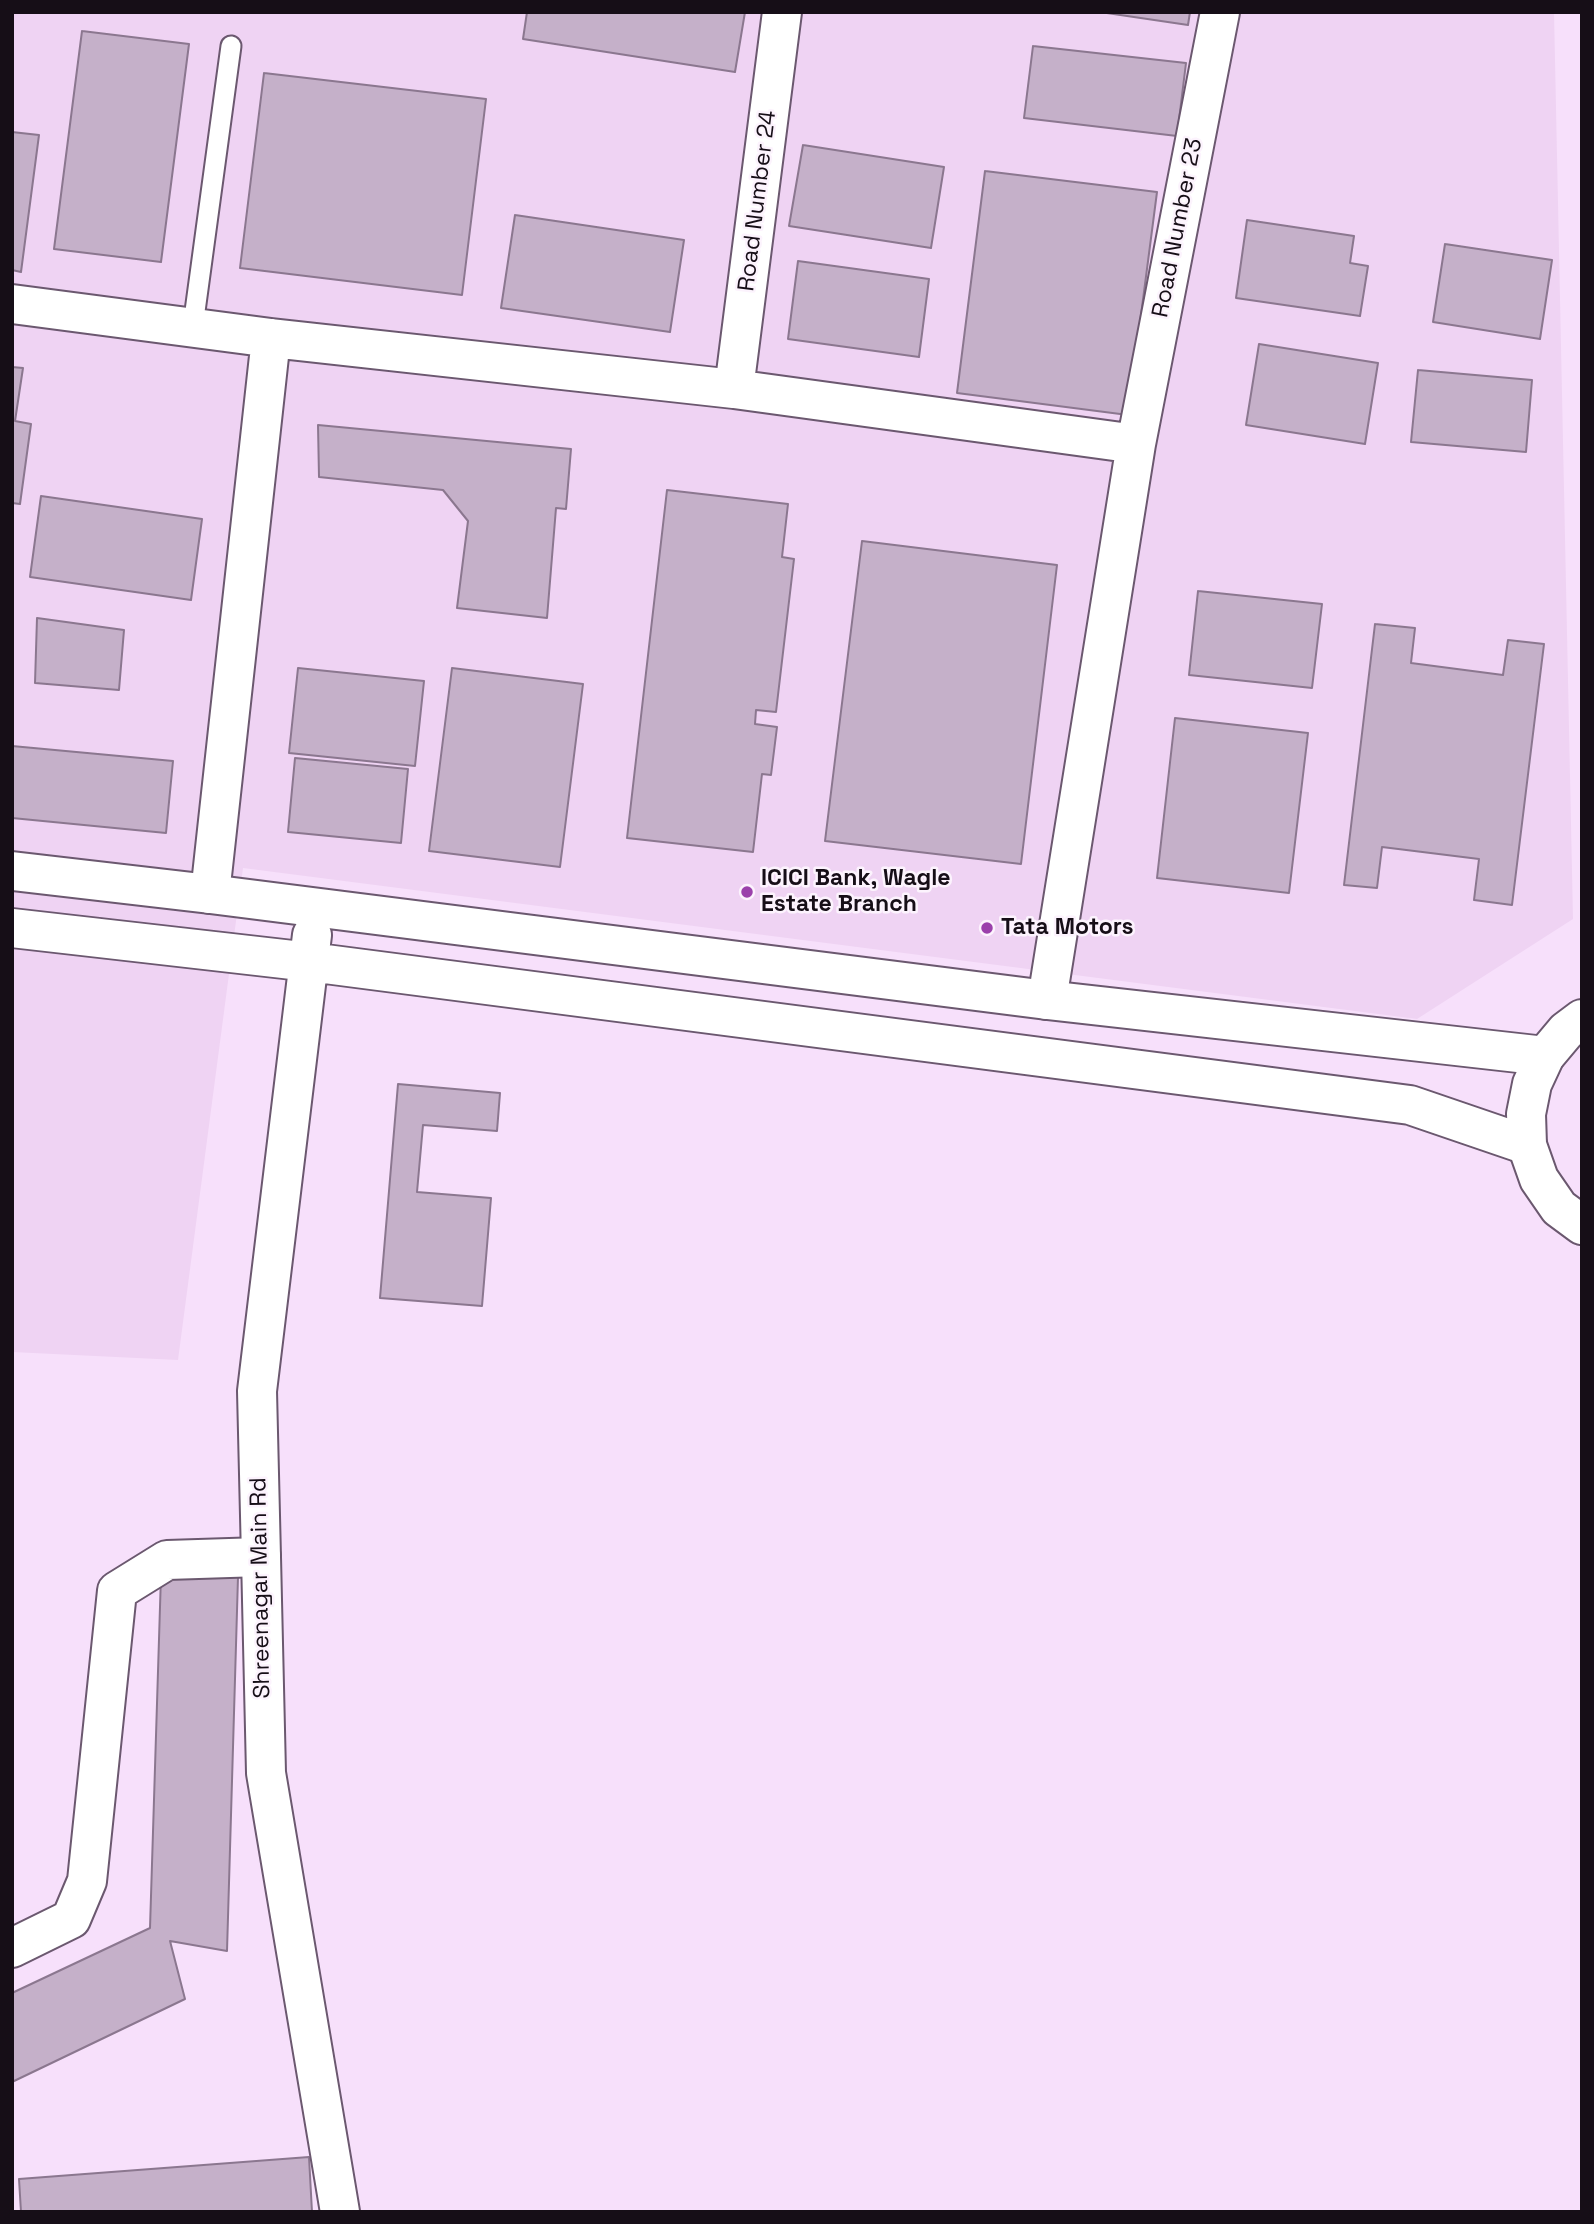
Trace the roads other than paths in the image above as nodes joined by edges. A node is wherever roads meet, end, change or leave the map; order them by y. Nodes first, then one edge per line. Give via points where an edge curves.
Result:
1 (782, 12) edge
2 (1220, 12) edge
3 (231, 46) dead end
4 (12, 304) edge
5 (193, 326) junction
6 (271, 338) junction
7 (734, 389) junction
8 (1136, 444) junction
9 (12, 871) edge
10 (210, 894) junction
11 (313, 907) junction
12 (12, 928) edge
13 (310, 962) junction
14 (1047, 1000) junction
15 (1582, 1019) edge
16 (1545, 1056) junction
17 (1527, 1144) junction
18 (1582, 1226) edge
19 (261, 1557) junction
20 (12, 1948) edge
21 (340, 2212) edge

1 - 7 street, Road Number 24
2 - 8 street, Road Number 23
3 - 5 lane
4 - 5 street
5 - 6 street
6 - 7 street
6 - 10 street
7 - 8 street
8 - 14 street, Road Number 23
9 - 10 street
10 - 11 street
11 - 13 street, Shreenagar Main Rd
11 - 14 street
12 - 13 street
13 - 17 street via 1410,1105
13 - 19 street, Shreenagar Main Rd via 257,1391
14 - 16 street
15 - 16 street
16 - 17 street via 1532,1084
17 - 18 street via 1539,1179 1559,1208
19 - 20 street via 167,1560 117,1591 88,1881 71,1919
19 - 21 street, Shreenagar Main Rd via 266,1773

